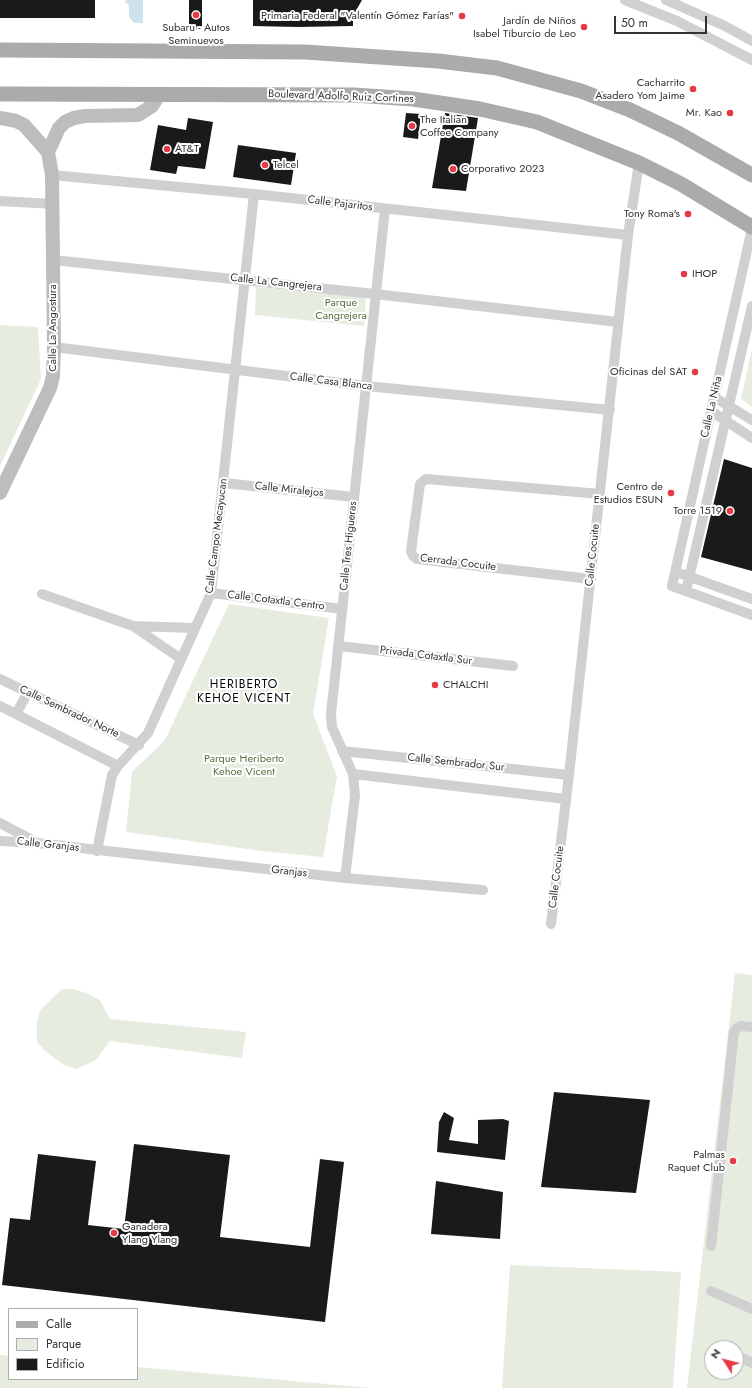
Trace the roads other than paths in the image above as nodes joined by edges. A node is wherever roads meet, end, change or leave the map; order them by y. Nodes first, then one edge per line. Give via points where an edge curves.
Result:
1 (625, 0) edge
2 (666, 0) edge
3 (752, 41) edge
4 (0, 50) edge
5 (752, 60) edge
6 (0, 94) edge
7 (159, 95) junction
8 (0, 118) edge
9 (48, 152) junction
10 (639, 162) junction
11 (52, 175) junction
12 (752, 175) edge
13 (254, 194) junction
14 (0, 201) edge
15 (53, 204) junction
16 (385, 209) junction
17 (752, 227) edge
18 (628, 235) junction
19 (53, 260) junction
20 (245, 279) junction
21 (375, 294) junction
22 (752, 306) edge
23 (618, 322) junction
24 (54, 347) junction
25 (236, 371) junction
26 (366, 386) junction
27 (714, 397) junction
28 (730, 406) junction
29 (610, 410) junction
30 (711, 411) junction
31 (752, 420) edge
32 (726, 421) junction
33 (752, 438) edge
34 (224, 483) junction
35 (0, 493) edge
36 (600, 494) junction
37 (354, 497) junction
38 (675, 572) junction
39 (689, 576) junction
40 (591, 578) junction
41 (686, 591) junction
42 (211, 593) junction
43 (42, 594) dead end
44 (752, 599) edge
45 (342, 609) junction
46 (752, 615) edge
47 (133, 626) junction
48 (194, 628) junction
49 (339, 646) junction
50 (181, 659) junction
51 (513, 666) dead end
52 (0, 679) edge
53 (28, 692) junction
54 (0, 706) edge
55 (16, 714) junction
56 (139, 744) junction
57 (342, 751) junction
58 (118, 766) junction
59 (353, 774) junction
60 (569, 775) junction
61 (566, 799) junction
62 (0, 823) edge
63 (0, 841) edge
64 (37, 843) junction
65 (97, 851) junction
66 (345, 878) junction
67 (482, 890) dead end
68 (551, 924) dead end
69 (752, 1028) edge
70 (711, 1246) dead end
71 (710, 1291) dead end
72 (752, 1309) edge

1 - 5 street via 677,21
2 - 3 street
4 - 12 main road via 305,52 438,61 497,68 581,91 630,110 678,133
6 - 7 main road, Boulevard Adolfo Ruiz Cortines
7 - 9 street via 152,106 138,115 85,116 65,122 59,128
7 - 10 main road, Boulevard Adolfo Ruiz Cortines via 305,94 413,99 480,109 537,122
8 - 9 street via 24,125
9 - 11 street, Calle La Angostura
10 - 17 main road, Boulevard Adolfo Ruiz Cortines via 682,184
10 - 18 street, Calle Cocuite
11 - 13 street, Calle Pajaritos
11 - 15 street, Calle La Angostura
13 - 16 street, Calle Pajaritos
13 - 20 street, Calle Campo Mecayucan
14 - 15 street
15 - 19 street, Calle La Angostura
16 - 18 street, Calle Pajaritos
16 - 21 street, Calle Tres Higueras
17 - 27 street, Calle La Niña
18 - 23 street, Calle Cocuite
19 - 20 street, Calle La Cangrejera
19 - 24 street, Calle La Angostura
20 - 21 street, Calle La Cangrejera
20 - 25 street, Calle Campo Mecayucan
21 - 23 street, Calle La Cangrejera
21 - 26 street, Calle Tres Higueras
22 - 28 street, Calle La Niña
23 - 29 street, Calle Cocuite
24 - 25 street, Calle Casa Blanca
24 - 35 street, Calle La Angostura via 50,388
25 - 26 street, Calle Casa Blanca
25 - 34 street, Calle Campo Mecayucan
26 - 29 street, Calle Casa Blanca
26 - 37 street, Calle Tres Higueras
27 - 28 street
27 - 30 street, Calle La Niña
28 - 31 street
28 - 32 street, Calle La Niña
29 - 36 street, Calle Cocuite
30 - 32 street
30 - 38 street, Calle La Niña
32 - 33 street
32 - 39 street, Calle La Niña
34 - 37 street, Calle Miralejos
34 - 42 street, Calle Campo Mecayucan
36 - 40 street, Calle Cocuite
36 - 40 street, Cerrada Cocuite via 426,479 420,484 411,551 417,559
37 - 45 street, Calle Tres Higueras
38 - 39 street
38 - 41 street, Calle La Niña via 672,586
39 - 41 street, Calle La Niña
39 - 44 street
40 - 60 street, Calle Cocuite
41 - 46 street
42 - 45 street, Calle Cotaxtla Centro
42 - 48 street, Calle Campo Mecayucan
43 - 47 street
45 - 49 street, Calle Tres Higueras
47 - 48 street
47 - 50 street
48 - 50 street, Calle Campo Mecayucan
49 - 51 street, Privada Cotaxtla Sur
49 - 57 street, Calle Tres Higueras via 331,721
50 - 56 street, Calle Campo Mecayucan via 148,732
52 - 53 street, Calle Sembrador Norte
53 - 55 street
53 - 56 street, Calle Sembrador Norte
54 - 55 street
55 - 58 street
56 - 58 street, Calle Campo Mecayucan
57 - 59 street, Calle Tres Higueras
57 - 60 street, Calle Sembrador Sur
58 - 65 street, Calle Campo Mecayucan via 110,782
59 - 61 street, Calle Sembrador Sur
59 - 66 street, Calle Tres Higueras via 354,796
60 - 61 street, Calle Cocuite
61 - 68 street, Calle Cocuite
62 - 64 street
63 - 64 street, Calle Granjas
64 - 65 street, Calle Granjas
65 - 66 street, Granjas
66 - 67 street, Granjas
69 - 70 street via 741,1026 734,1032
71 - 72 street

